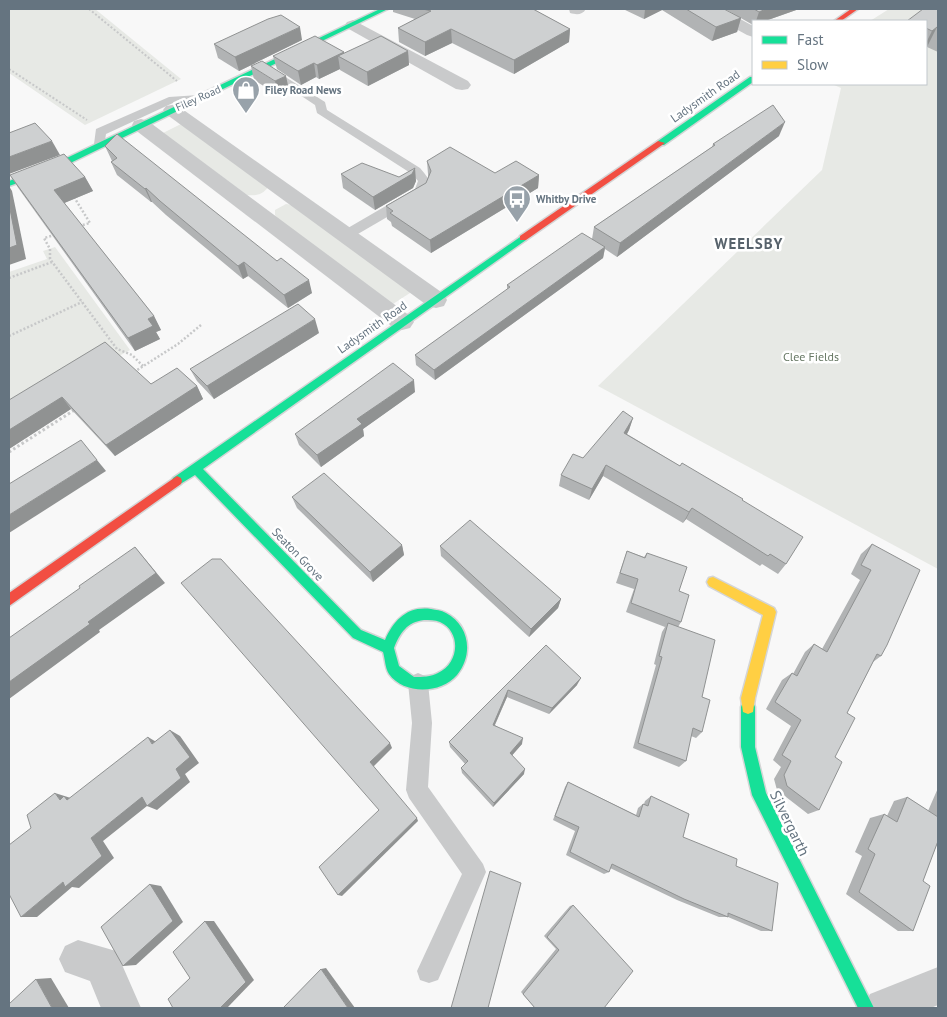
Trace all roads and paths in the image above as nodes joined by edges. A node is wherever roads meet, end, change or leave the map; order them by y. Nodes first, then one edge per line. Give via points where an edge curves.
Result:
1 (89, 9) edge
2 (386, 9) edge
3 (711, 9) edge
4 (855, 9) edge
5 (838, 20) edge
6 (353, 25) junction
7 (752, 31) edge
8 (266, 68) junction
9 (9, 69) edge
10 (752, 80) edge
11 (462, 85) dead end
12 (202, 96) junction
13 (172, 110) junction
14 (141, 125) junction
15 (100, 138) junction
16 (55, 167) junction
17 (9, 184) edge
18 (72, 229) edge
19 (62, 232) edge
20 (346, 235) junction
21 (52, 262) junction
22 (9, 278) edge
23 (436, 300) junction
24 (82, 302) junction
25 (402, 322) junction
26 (201, 325) dead end
27 (9, 336) edge
28 (113, 344) junction
29 (106, 349) edge
30 (143, 366) junction
31 (126, 377) edge
32 (84, 404) edge
33 (9, 452) edge
34 (196, 469) junction
35 (713, 582) dead end
36 (9, 600) edge
37 (388, 648) junction
38 (418, 683) junction
39 (78, 959) dead end
40 (429, 971) dead end
41 (938, 986) edge
42 (121, 1008) edge
43 (866, 1008) edge
44 (884, 1008) edge

1 - 12 path via 185,87
2 - 6 street, Filey Road
3 - 7 street
4 - 5 street
6 - 8 street, Filey Road
6 - 11 street
8 - 12 street, Filey Road
8 - 20 lane via 321,104 321,111 416,171 424,181 420,192
9 - 15 path via 91,122
10 - 23 street, Ladysmith Road
12 - 13 street, Filey Road
12 - 15 lane via 173,99
13 - 14 street, Filey Road
13 - 20 street
14 - 15 street, Filey Road
14 - 25 street
15 - 16 street, Filey Road
16 - 17 street, Filey Road
16 - 18 path via 90,223
19 - 21 path via 44,238
20 - 23 street
21 - 22 path
21 - 24 path
23 - 25 street, Ladysmith Road
24 - 27 path
24 - 28 path
25 - 34 street, Ladysmith Road
26 - 30 path
28 - 29 path
28 - 30 path
30 - 31 path
32 - 33 path
34 - 36 street, Ladysmith Road
34 - 37 street, Seaton Grove via 357,634
35 - 43 street, Silvergarth via 770,612 748,698 748,747 759,795
37 - 38 street via 394,670
37 - 38 street via 396,627 414,614 437,614 456,626 463,646 456,668 437,682
38 - 40 lane via 422,723 417,790 475,872
39 - 42 street via 102,965
41 - 44 street

